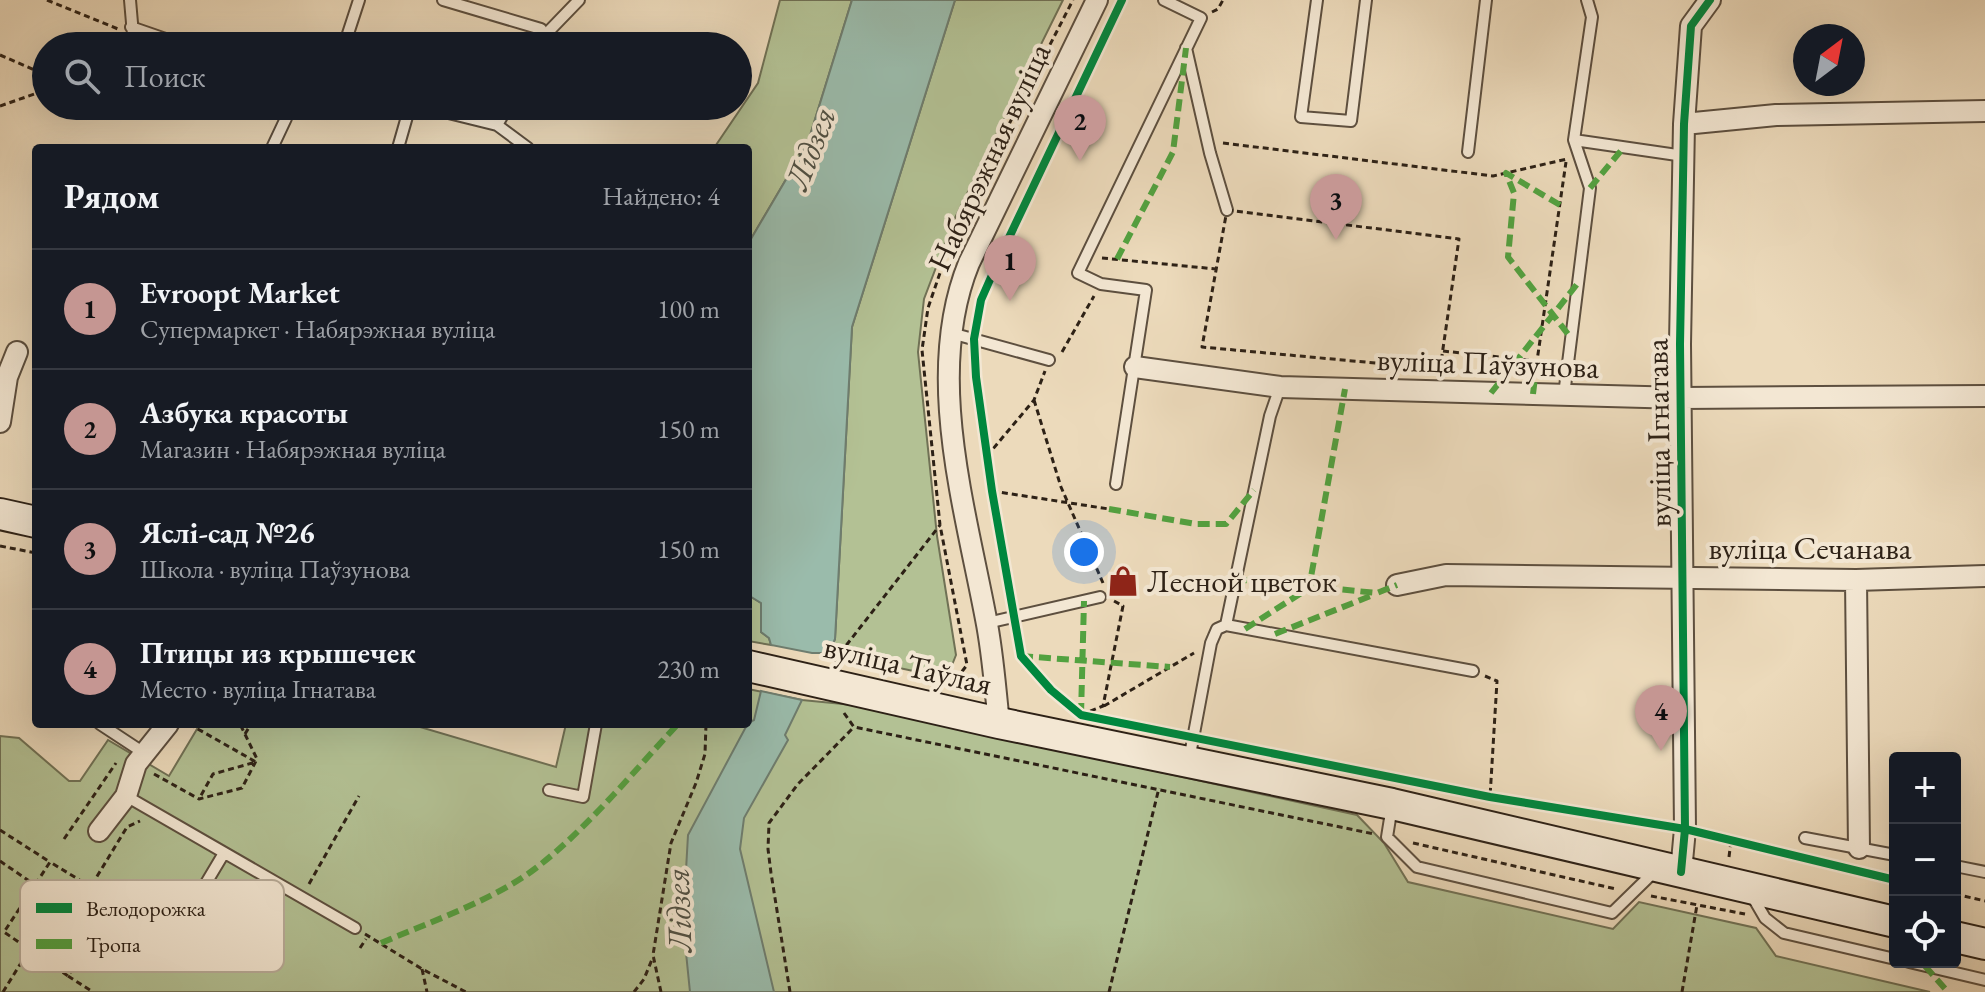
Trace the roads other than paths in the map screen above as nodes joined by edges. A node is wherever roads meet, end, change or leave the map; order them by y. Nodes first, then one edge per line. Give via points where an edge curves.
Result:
1 (130, 0) edge
2 (359, 0) edge
3 (443, 0) edge
4 (579, 0) edge
5 (1097, 0) edge
6 (1164, 0) edge
7 (1317, 0) edge
8 (1366, 0) edge
9 (1486, 0) edge
10 (1587, 0) edge
11 (1693, 0) edge
12 (1710, 0) edge
13 (1691, 26) junction
14 (541, 29) dead end
15 (133, 32) edge
16 (349, 32) edge
17 (549, 32) edge
18 (1186, 48) junction
19 (1985, 111) edge
20 (285, 120) edge
21 (406, 120) edge
22 (477, 120) edge
23 (500, 120) edge
24 (1684, 124) junction
25 (497, 125) junction
26 (1574, 140) junction
27 (274, 144) edge
28 (399, 144) edge
29 (523, 144) edge
30 (1468, 152) dead end
31 (1684, 156) junction
32 (1227, 210) road end
33 (951, 333) junction
34 (17, 352) dead end
35 (1049, 360) road end
36 (1135, 367) junction
37 (1280, 387) junction
38 (1564, 395) junction
39 (1985, 396) edge
40 (1682, 398) junction
41 (0, 422) edge
42 (1116, 484) dead end
43 (0, 514) edge
44 (32, 521) edge
45 (1985, 576) edge
46 (1684, 578) junction
47 (1856, 580) junction
48 (1397, 585) dead end
49 (1100, 597) dead end
50 (987, 623) junction
51 (1226, 625) junction
52 (756, 668) edge
53 (1473, 671) road end
54 (999, 723) junction
55 (105, 728) edge
56 (164, 728) edge
57 (595, 728) edge
58 (136, 753) junction
59 (1188, 762) junction
60 (549, 790) dead end
61 (1396, 790) junction
62 (126, 796) junction
63 (99, 831) dead end
64 (1805, 838) dead end
65 (1859, 848) junction
66 (224, 853) junction
67 (1889, 854) edge
68 (1961, 867) edge
69 (1670, 870) junction
70 (1985, 872) edge
71 (208, 880) edge
72 (271, 880) edge
73 (1746, 885) junction
74 (284, 887) edge
75 (1889, 921) edge
76 (355, 928) road end
77 (1961, 938) edge
78 (1985, 944) edge
79 (1889, 958) edge
80 (1934, 968) edge
81 (1985, 980) edge

1 - 15 lane
2 - 16 lane
3 - 14 lane
4 - 17 lane
5 - 33 street, Набярэжная вуліца via 969,263 957,293
6 - 18 lane via 1201,18
7 - 8 lane via 1301,117 1351,121
9 - 30 lane
10 - 26 lane via 1592,17
11 - 13 lane
12 - 13 street
13 - 24 street, вуліца Ігнатава
18 - 32 lane
18 - 36 lane via 1078,273 1101,284 1146,290
19 - 24 street via 1776,115
20 - 27 lane
21 - 28 lane
22 - 25 lane
23 - 25 lane
24 - 31 street, вуліца Ігнатава
25 - 29 lane
26 - 31 lane
26 - 38 lane via 1590,188
31 - 40 street, вуліца Ігнатава
33 - 35 lane
33 - 50 street, Набярэжная вуліца via 950,417
34 - 41 street
36 - 37 street, вуліца Паўзунова
36 - 42 lane
37 - 38 street, вуліца Паўзунова
37 - 51 lane
38 - 40 street, вуліца Паўзунова
39 - 40 street, вуліца Паўзунова
40 - 46 street, вуліца Ігнатава
43 - 44 main road
45 - 47 street, вуліца Сечанава
46 - 47 street, вуліца Сечанава
46 - 48 street, вуліца Сечанава via 1446,575
46 - 69 street, вуліца Ігнатава via 1685,829
47 - 65 street
49 - 50 lane
50 - 54 street, Набярэжная вуліца
51 - 53 lane
51 - 59 lane via 1217,629 1211,643
52 - 54 main road, вуліца Таўлая
54 - 59 main road, вуліца Таўлая
55 - 58 lane
56 - 58 street
57 - 60 lane via 583,797
58 - 62 street
59 - 61 main road, вуліца Таўлая
61 - 69 main road, вуліца Таўлая
61 - 69 lane via 1387,837 1417,867 1612,913 1632,893
62 - 63 street
62 - 66 lane
64 - 65 lane
65 - 67 lane
66 - 71 lane
66 - 72 lane
68 - 70 lane
69 - 73 main road, вуліца Таўлая
73 - 75 main road, вуліца Таўлая
73 - 79 lane via 1765,918 1784,933
74 - 76 lane
77 - 78 main road
80 - 81 lane

